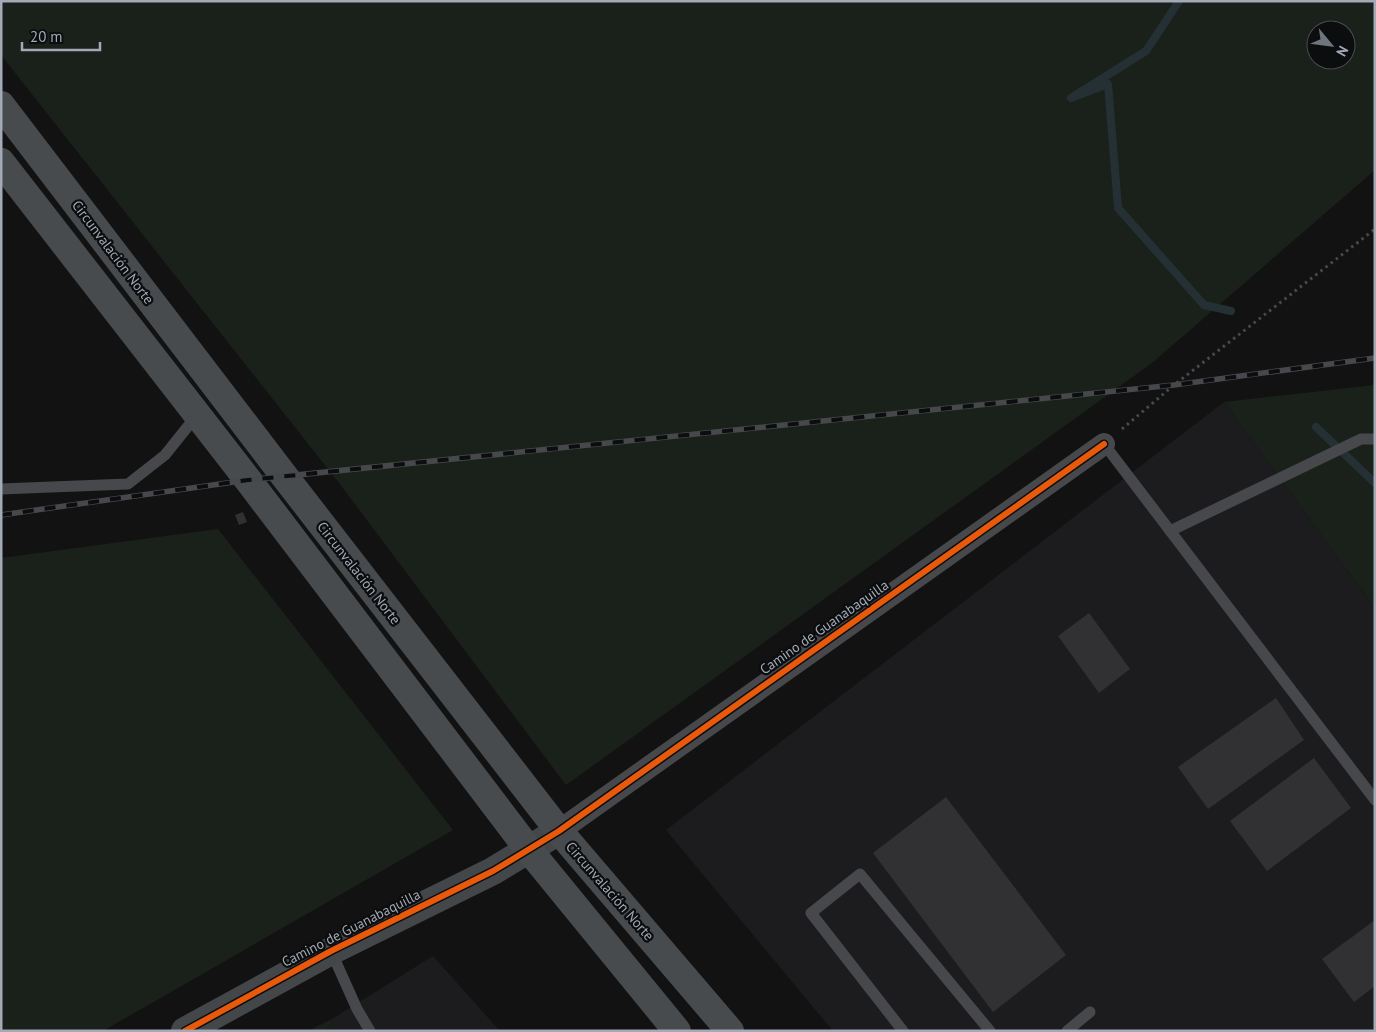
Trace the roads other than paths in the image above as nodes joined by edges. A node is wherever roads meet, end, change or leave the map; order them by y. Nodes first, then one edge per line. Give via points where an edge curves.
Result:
1 (1, 105) edge
2 (1, 162) edge
3 (197, 415) junction
4 (1375, 439) edge
5 (1104, 444) joint
6 (1, 488) edge
7 (1170, 531) junction
8 (1375, 800) edge
9 (559, 831) junction
10 (529, 850) junction
11 (331, 951) junction
12 (1090, 1012) dead end
13 (185, 1031) edge
14 (370, 1031) edge
15 (676, 1031) edge
16 (730, 1031) edge
17 (903, 1031) edge
18 (990, 1031) edge
19 (1067, 1031) edge

1 - 9 highway, Circunvalación Norte
2 - 3 highway
3 - 6 lane via 165,456 128,484
3 - 10 highway
4 - 7 lane via 1361,439
5 - 7 lane
5 - 9 street, Camino de Guanabaquilla
7 - 8 lane
9 - 10 street, Camino de Guanabaquilla
9 - 16 highway, Circunvalación Norte
10 - 11 street, Camino de Guanabaquilla
10 - 15 highway
11 - 13 street, Camino de Guanabaquilla
11 - 14 lane
12 - 19 lane
17 - 18 lane via 811,913 860,874

